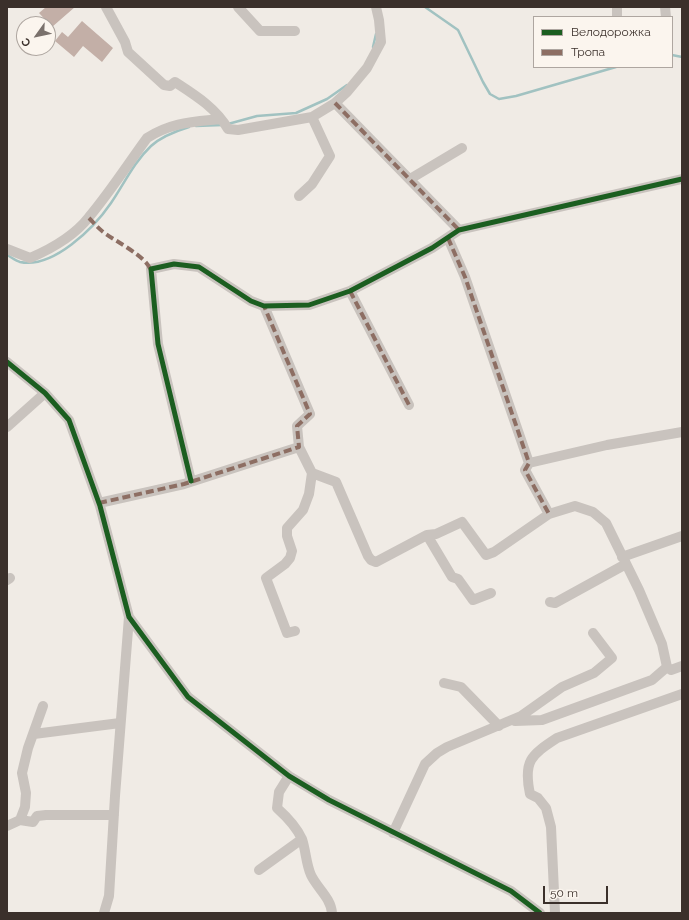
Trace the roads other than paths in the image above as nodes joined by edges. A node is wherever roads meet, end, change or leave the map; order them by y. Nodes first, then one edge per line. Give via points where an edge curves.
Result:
1 (106, 7) edge
2 (238, 7) edge
3 (376, 7) edge
4 (296, 31) dead end
5 (335, 103) junction
6 (312, 117) junction
7 (224, 123) junction
8 (462, 148) dead end
9 (410, 179) junction
10 (682, 179) edge
11 (300, 196) dead end
12 (459, 230) junction
13 (448, 238) junction
14 (7, 249) edge
15 (350, 291) junction
16 (264, 306) junction
17 (7, 362) edge
18 (45, 393) junction
19 (409, 405) dead end
20 (7, 427) edge
21 (682, 432) edge
22 (299, 447) junction
23 (529, 463) junction
24 (312, 473) junction
25 (191, 481) junction
26 (98, 503) junction
27 (549, 514) junction
28 (427, 534) junction
29 (682, 536) edge
30 (624, 560) junction
31 (490, 593) dead end
32 (550, 602) dead end
33 (130, 617) junction
34 (295, 631) dead end
35 (592, 633) dead end
36 (682, 666) edge
37 (667, 667) junction
38 (444, 683) dead end
39 (682, 694) edge
40 (43, 706) dead end
41 (510, 721) junction
42 (120, 723) junction
43 (499, 726) junction
44 (34, 734) junction
45 (289, 776) junction
46 (114, 815) junction
47 (20, 820) junction
48 (7, 826) edge
49 (393, 833) junction
50 (302, 840) junction
51 (259, 870) dead end
52 (104, 913) edge
53 (332, 913) edge
54 (540, 913) edge
55 (555, 913) edge

1 - 7 street via 128,52 164,85 170,86 175,82 205,102
2 - 4 street via 260,32
3 - 5 street via 381,42 367,68
5 - 6 street
5 - 9 street
6 - 7 street via 238,130
6 - 11 street via 330,156 312,184
7 - 14 street via 183,123 160,130 147,138 89,218 66,237 46,251 30,258
8 - 9 street
9 - 12 street
10 - 12 street
12 - 13 street
13 - 15 street
13 - 23 street via 465,278
15 - 16 street via 309,305
15 - 19 street
16 - 22 street via 310,414 297,426
16 - 25 street via 199,267 174,264 151,269 158,344
17 - 18 street
18 - 20 street
18 - 26 street via 68,420
21 - 23 street via 607,445
22 - 24 street
22 - 25 street
23 - 27 street via 525,470
24 - 28 street via 336,482 371,560 376,562
24 - 34 street via 309,494 303,510 287,528 286,536 292,551 290,558 266,578 287,633
25 - 26 street
26 - 33 street
27 - 28 street via 486,555 462,522 436,534
27 - 30 street via 575,506 593,512 606,523
28 - 31 street via 452,577 458,579 473,600
29 - 30 street
30 - 32 street via 556,603
30 - 37 street via 662,644
33 - 42 street
33 - 45 street via 188,697
35 - 41 street via 612,658 594,673 562,687
36 - 37 street via 671,670
37 - 41 street via 652,680 542,720
38 - 43 street via 461,687
39 - 55 street via 557,738 531,758 526,778 530,794 538,798 546,808 551,827
40 - 44 street
41 - 43 street
42 - 44 street
42 - 46 street
43 - 49 street via 447,747 426,764
44 - 47 street via 22,774 26,793 25,807
45 - 49 street
45 - 50 street via 279,792 277,808 295,825
46 - 47 street via 46,815 38,816 33,822
46 - 52 street via 109,896
47 - 48 street
49 - 54 street via 510,891
50 - 51 street
50 - 53 street via 311,875 324,894

